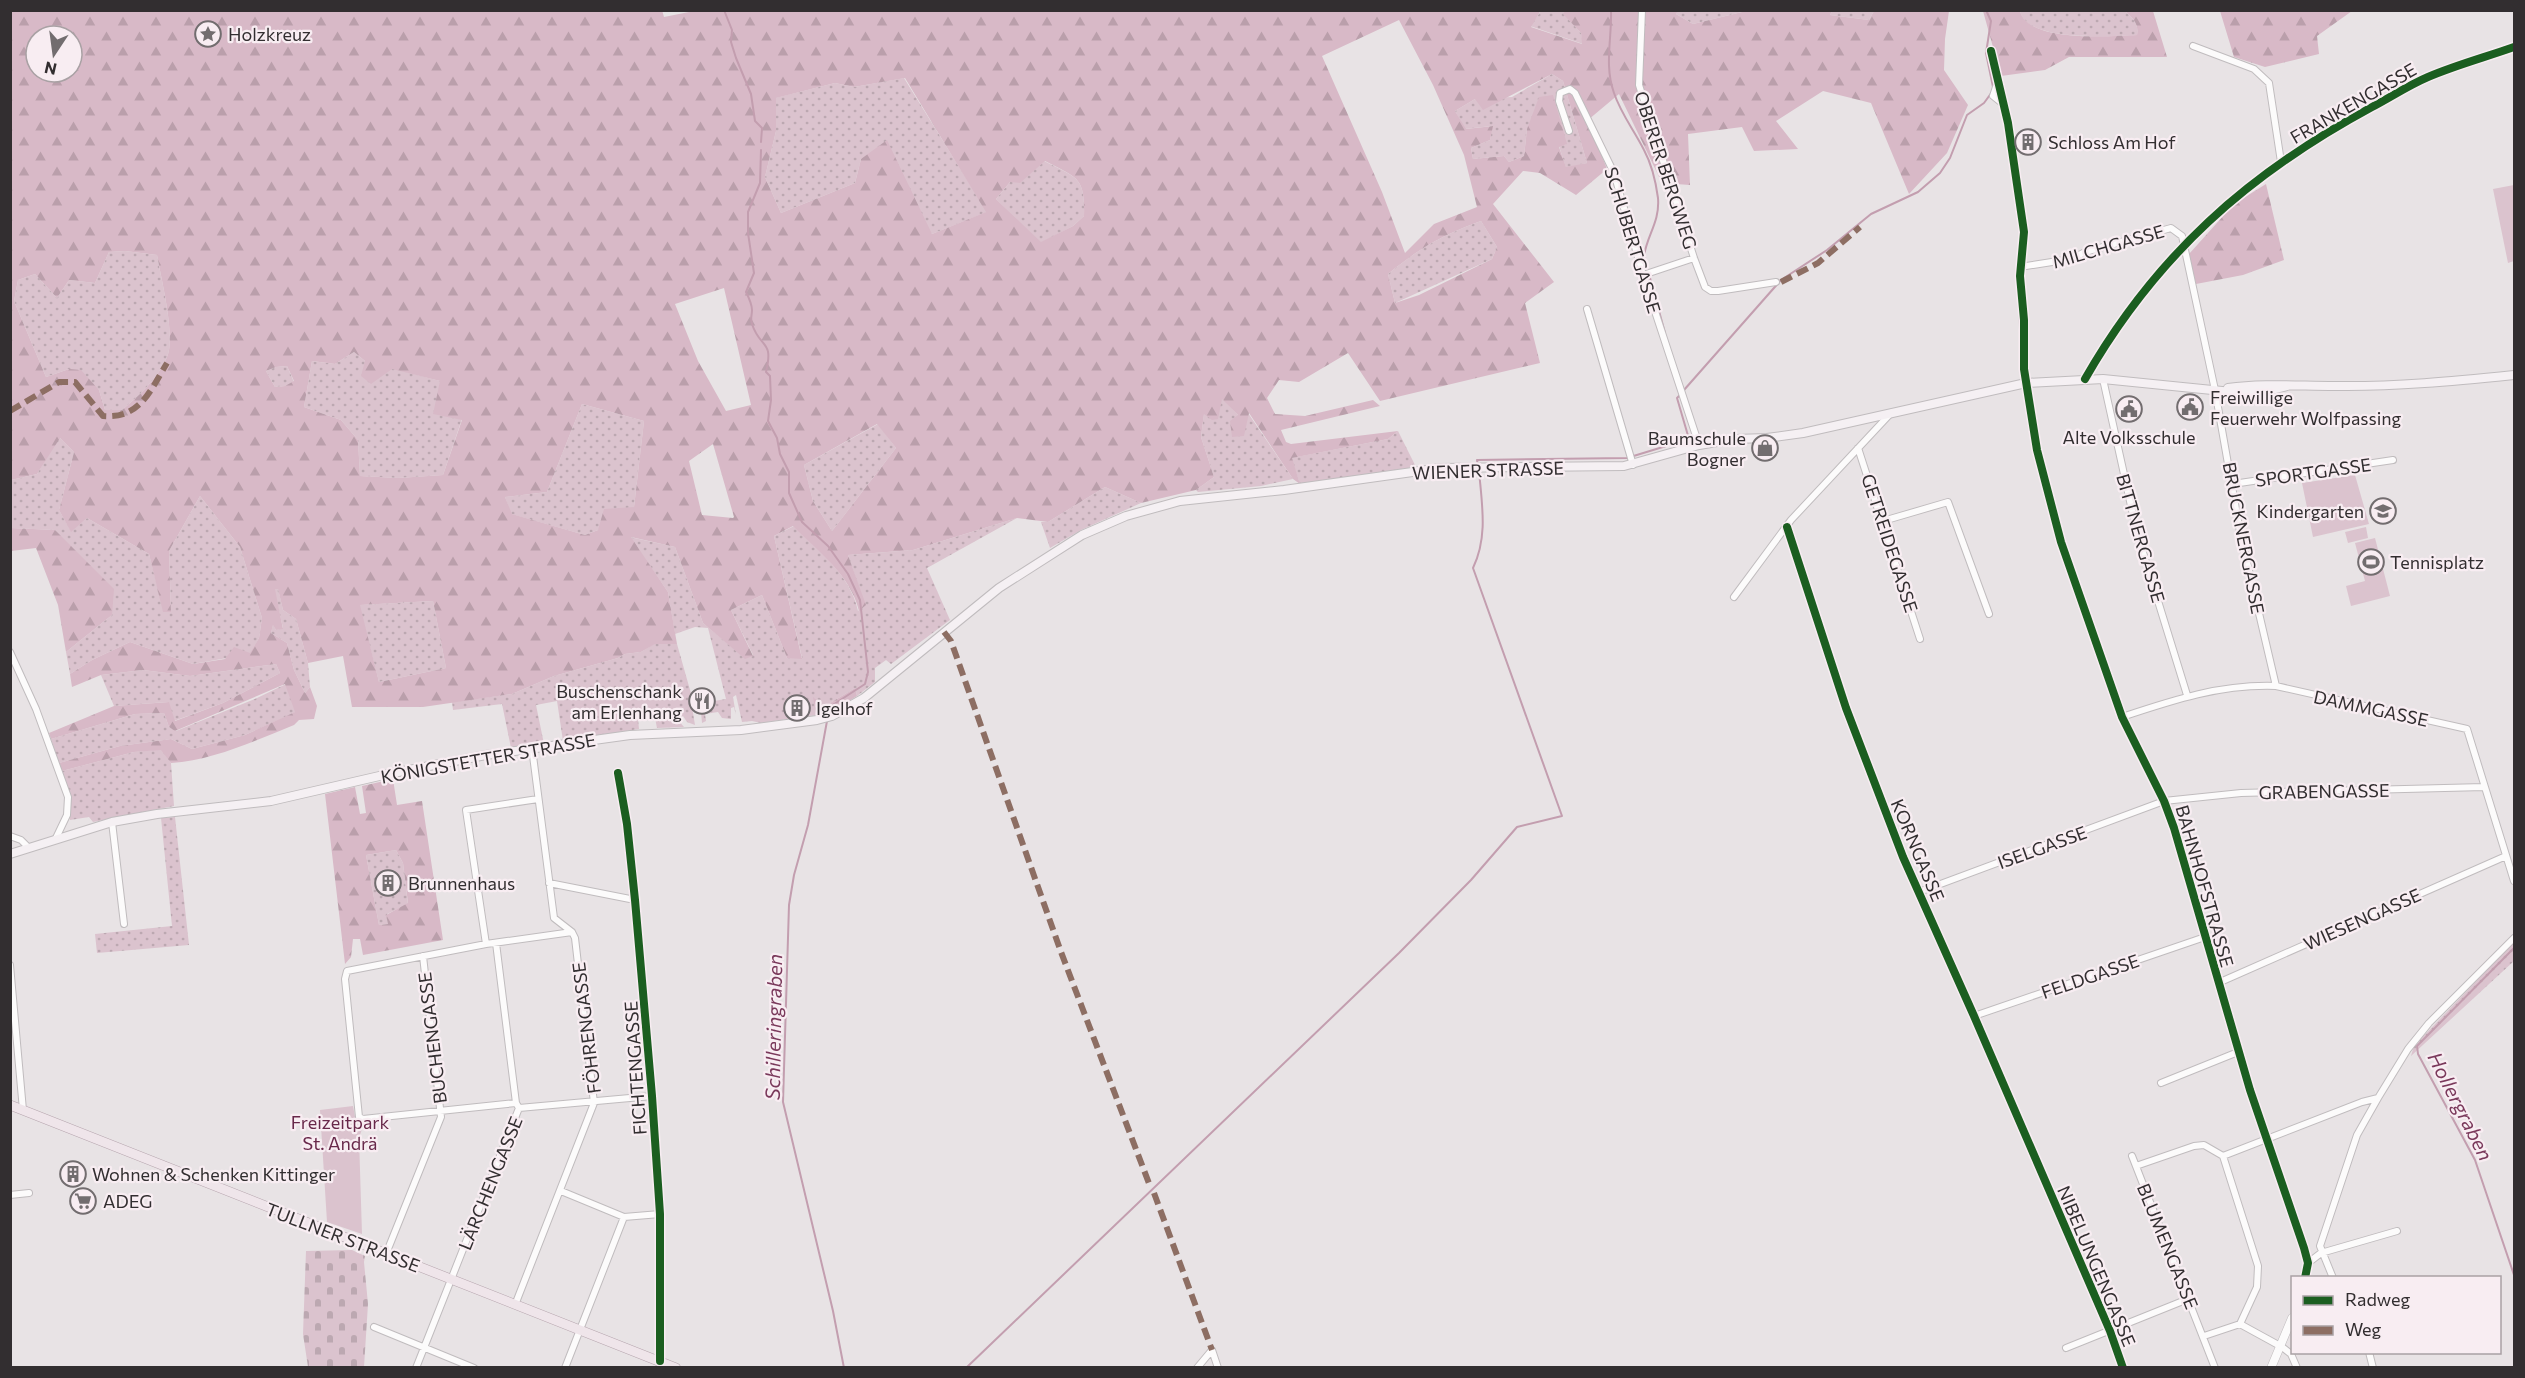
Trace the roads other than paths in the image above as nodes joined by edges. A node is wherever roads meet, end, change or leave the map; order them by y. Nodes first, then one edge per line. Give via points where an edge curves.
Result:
1 (1642, 10) edge
2 (2193, 46) dead end
3 (2514, 47) edge
4 (1991, 51) dead end
5 (1569, 131) dead end
6 (2281, 162) junction
7 (2184, 246) junction
8 (1694, 258) junction
9 (2020, 267) junction
10 (1646, 274) junction
11 (1776, 282) dead end
12 (1587, 309) dead end
13 (2514, 375) edge
14 (2103, 378) junction
15 (2085, 379) junction
16 (2026, 383) junction
17 (2215, 390) junction
18 (1892, 412) junction
19 (1699, 445) junction
20 (1858, 448) junction
21 (1631, 460) junction
22 (2393, 460) dead end
23 (2233, 484) junction
24 (1884, 521) junction
25 (1787, 526) junction
26 (1734, 597) dead end
27 (1989, 614) dead end
28 (944, 632) joint
29 (1920, 639) dead end
30 (10, 652) edge
31 (2276, 686) junction
32 (2187, 695) junction
33 (2122, 717) junction
34 (532, 748) junction
35 (618, 773) dead end
36 (2484, 787) junction
37 (538, 799) junction
38 (2164, 801) junction
39 (112, 822) junction
40 (10, 836) edge
41 (56, 838) junction
42 (29, 848) junction
43 (10, 854) edge
44 (2506, 856) junction
45 (2514, 881) edge
46 (549, 883) junction
47 (1919, 892) junction
48 (635, 900) junction
49 (124, 924) dead end
50 (572, 932) junction
51 (2205, 937) junction
52 (2514, 938) edge
53 (496, 943) junction
54 (486, 944) junction
55 (423, 956) junction
56 (10, 965) edge
57 (2218, 982) junction
58 (1974, 1016) junction
59 (2238, 1052) junction
60 (2161, 1083) dead end
61 (652, 1096) junction
62 (2378, 1098) junction
63 (594, 1102) junction
64 (10, 1105) edge
65 (517, 1106) junction
66 (23, 1110) junction
67 (441, 1111) junction
68 (2268, 1140) junction
69 (2132, 1156) dead end
70 (2223, 1156) junction
71 (2136, 1166) junction
72 (2043, 1177) joint
73 (561, 1191) junction
74 (29, 1193) dead end
75 (10, 1195) edge
76 (660, 1214) junction
77 (624, 1217) junction
78 (2397, 1231) dead end
79 (2321, 1253) junction
80 (386, 1254) junction
81 (2308, 1263) junction
82 (2306, 1276) edge
83 (2332, 1276) edge
84 (452, 1279) junction
85 (2188, 1299) junction
86 (515, 1305) junction
87 (2291, 1321) edge
88 (2240, 1324) junction
89 (374, 1327) dead end
90 (580, 1330) junction
91 (2110, 1331) junction
92 (2204, 1336) junction
93 (2282, 1347) junction
94 (424, 1348) junction
95 (2066, 1348) dead end
96 (660, 1361) junction
97 (416, 1368) edge
98 (474, 1368) edge
99 (565, 1368) edge
100 (676, 1368) edge
101 (1197, 1368) edge
102 (1218, 1368) edge
103 (2123, 1368) edge
104 (2215, 1368) edge
105 (2271, 1368) edge
106 (2297, 1368) edge

1 - 8 street, OBERER BERGWEG via 1639,85
2 - 6 street via 2254,69 2269,83
3 - 6 street, FRANKENGASSE via 2428,77
4 - 9 street via 2024,232
5 - 10 street, SCHUBERTGASSE via 1559,101 1560,93 1570,89 1614,173
6 - 7 street, FRANKENGASSE via 2239,193
7 - 9 street, MILCHGASSE via 2182,236 2171,228 2071,259
7 - 15 street, FRANKENGASSE via 2107,341
7 - 17 street, BRUCKNERGASSE
8 - 10 street
8 - 11 street, OBERER BERGWEG via 1705,287 1711,291
9 - 16 street
10 - 19 street, SCHUBERTGASSE
12 - 21 street
13 - 17 main road via 2417,383
14 - 15 main road
14 - 17 main road
14 - 32 street, BITTNERGASSE via 2137,533
15 - 16 main road
16 - 18 main road, WIENER STRASSE
16 - 33 street, BAHNHOFSTRASSE via 2037,450 2061,542
17 - 23 street, BRUCKNERGASSE
18 - 19 main road, WIENER STRASSE via 1803,433
18 - 20 street
19 - 21 main road, WIENER STRASSE
20 - 24 street, GETREIDEGASSE
20 - 25 street
21 - 28 main road, WIENER STRASSE via 1599,467 1422,470 1188,499 1126,516 1082,535 999,588
22 - 23 street, SPORTGASSE
23 - 31 street, BRUCKNERGASSE via 2240,532
24 - 27 street via 1948,502
24 - 29 street, GETREIDEGASSE
25 - 26 street
25 - 47 street, KORNGASSE via 1846,708
28 - 34 main road, KÖNIGSTETTER STRASSE via 864,698 832,716 741,730 642,734
30 - 41 street via 68,796 67,815
31 - 32 street, DAMMGASSE via 2245,685
31 - 36 street, DAMMGASSE via 2468,729
32 - 33 street, DAMMGASSE
33 - 38 street, BAHNHOFSTRASSE
34 - 37 street
34 - 39 main road, KÖNIGSTETTER STRASSE via 417,768 271,801
35 - 48 street, FICHTENGASSE
36 - 38 street, GRABENGASSE via 2241,793
36 - 44 street, DAMMGASSE
37 - 46 street
37 - 54 street via 466,810
38 - 47 street, ISELGASSE
38 - 51 street, BAHNHOFSTRASSE
39 - 41 main road, KÖNIGSTETTER STRASSE
39 - 49 street
40 - 42 street
41 - 42 main road, KÖNIGSTETTER STRASSE
42 - 43 main road, KÖNIGSTETTER STRASSE
44 - 45 street, DAMMGASSE
44 - 57 street, WIESENGASSE
46 - 48 street
46 - 50 street via 554,918
47 - 58 street, KORNGASSE
48 - 61 street, FICHTENGASSE
50 - 53 street
50 - 63 street, FÖHRENGASSE
51 - 57 street, BAHNHOFSTRASSE
51 - 58 street, FELDGASSE
52 - 62 street via 2429,1023
53 - 54 street
53 - 65 street, LÄRCHENGASSE
54 - 55 street
55 - 67 street, BUCHENGASSE
55 - 67 street via 347,971 359,1117
56 - 66 street
57 - 59 street, BAHNHOFSTRASSE
58 - 72 street, KORNGASSE
59 - 60 street
59 - 68 street, BAHNHOFSTRASSE
61 - 63 street
61 - 76 street, FICHTENGASSE
62 - 68 street
62 - 79 street via 2357,1135
63 - 65 street
63 - 73 street, FÖHRENGASSE
64 - 66 main road, TULLNER STRASSE
65 - 67 street
65 - 84 street, LÄRCHENGASSE
66 - 80 main road, TULLNER STRASSE
67 - 80 street, BUCHENGASSE
68 - 70 street
68 - 81 street, BAHNHOFSTRASSE
69 - 71 street, BLUMENGASSE
70 - 71 street via 2204,1145 2194,1146
70 - 88 street via 2258,1266 2257,1287
71 - 85 street, BLUMENGASSE
72 - 91 street, NIBELUNGENGASSE
73 - 77 street
73 - 86 street, FÖHRENGASSE
74 - 75 street
76 - 77 street
76 - 96 street, FICHTENGASSE
77 - 90 street
78 - 79 street
79 - 81 street
79 - 83 street
80 - 84 main road, TULLNER STRASSE
81 - 82 street
84 - 86 main road, TULLNER STRASSE
84 - 94 street, LÄRCHENGASSE
85 - 91 street
85 - 92 street, BLUMENGASSE
86 - 90 main road, TULLNER STRASSE
87 - 93 street
88 - 92 street
88 - 93 street
89 - 94 street
90 - 96 main road, TULLNER STRASSE
90 - 99 street
91 - 95 street
91 - 103 street, NIBELUNGENGASSE
92 - 104 street, BLUMENGASSE
93 - 105 street
93 - 106 street via 2291,1354
94 - 97 street, LÄRCHENGASSE
94 - 98 street
96 - 100 main road, TULLNER STRASSE
101 - 102 street via 1212,1350

